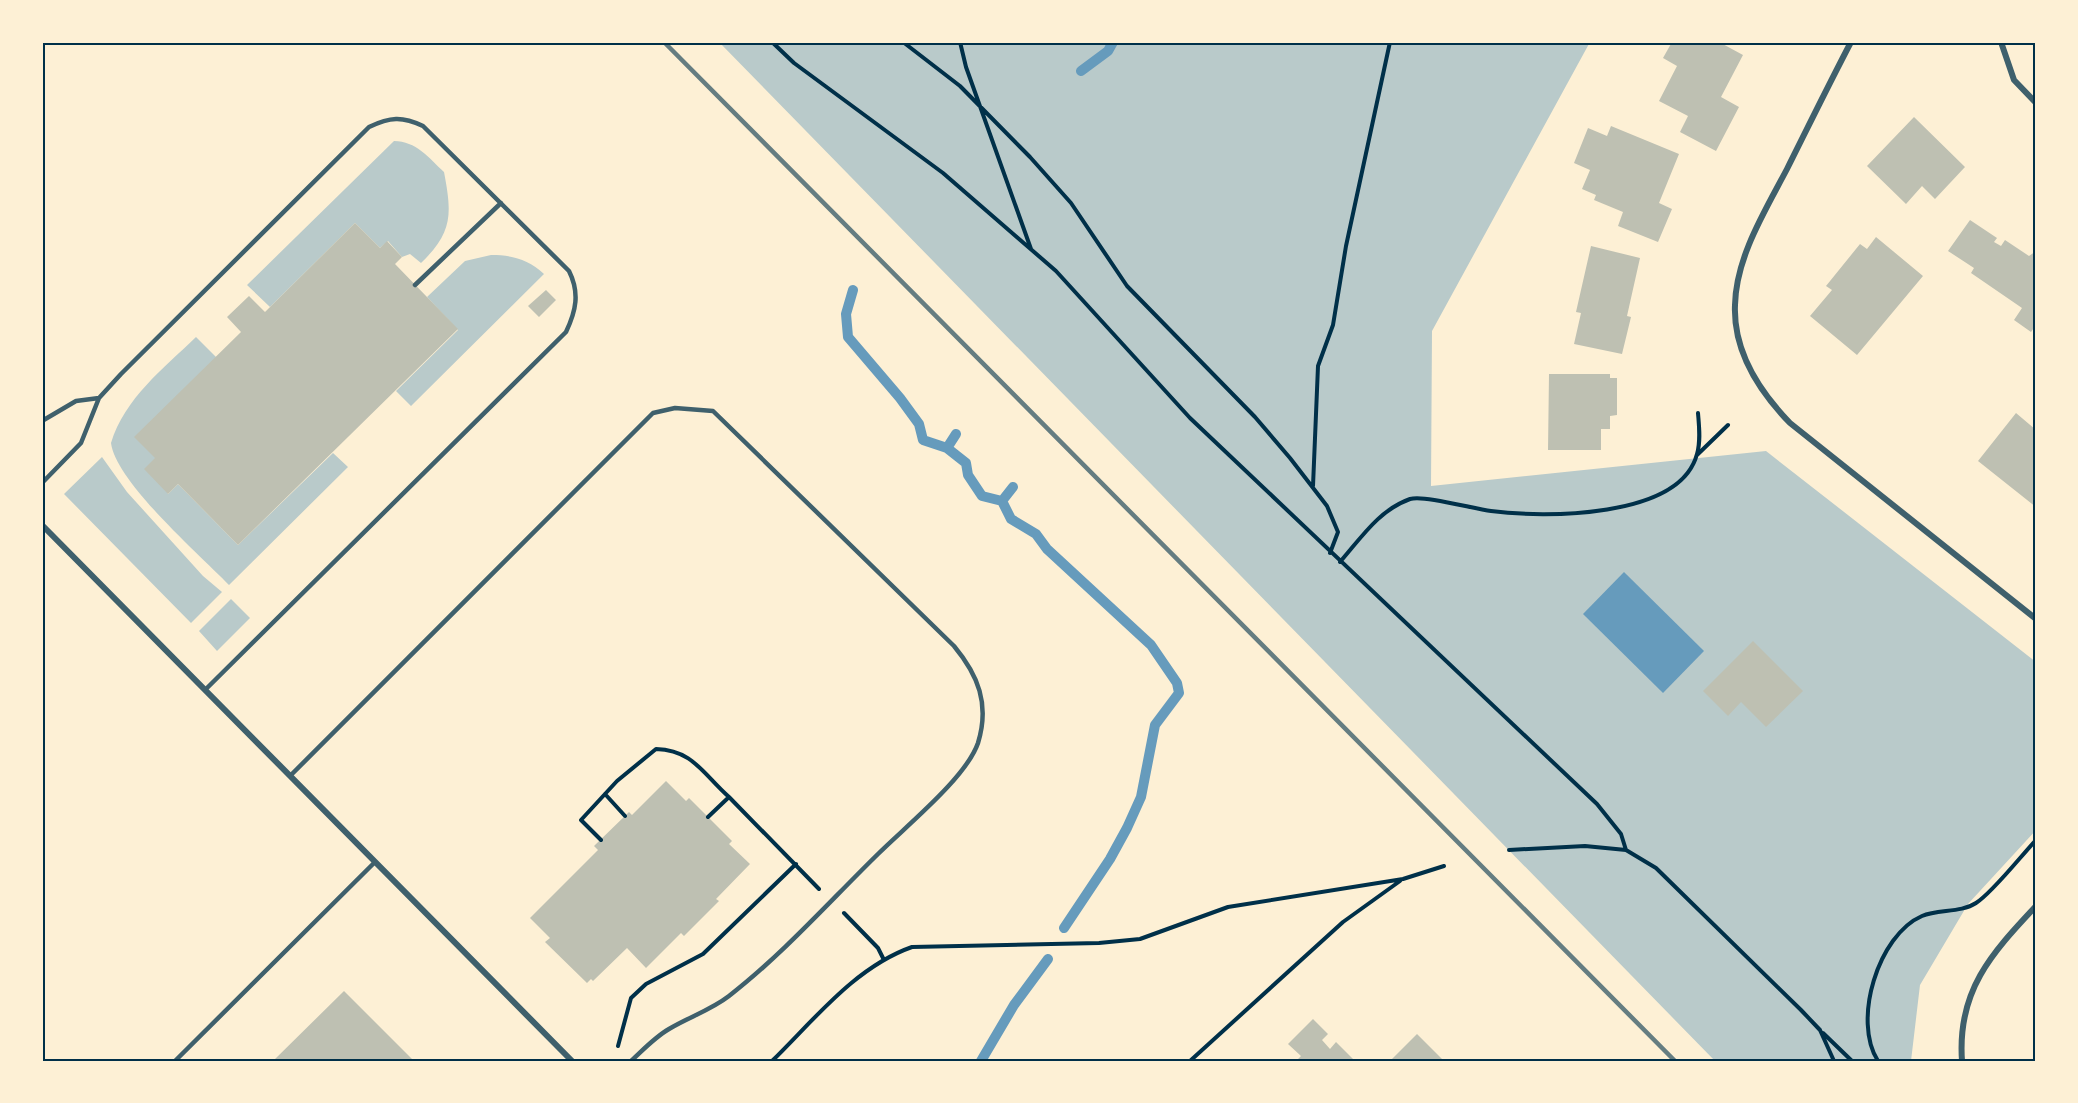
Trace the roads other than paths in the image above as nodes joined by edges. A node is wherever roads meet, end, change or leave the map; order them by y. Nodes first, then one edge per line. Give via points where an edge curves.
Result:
1 (1851, 42) edge
2 (2001, 42) edge
3 (2036, 103) edge
4 (501, 203) junction
5 (415, 285) dead end
6 (99, 398) junction
7 (42, 421) edge
8 (42, 483) edge
9 (42, 525) edge
10 (2036, 619) edge
11 (205, 690) junction
12 (290, 776) junction
13 (375, 862) junction
14 (2036, 906) edge
15 (175, 1061) edge
16 (572, 1061) edge
17 (631, 1061) edge
18 (1962, 1061) edge

1 - 10 street via 1746,256 1734,307 1747,363 1761,390 1790,423
2 - 3 street via 2014,80
4 - 5 lane
4 - 6 lane via 423,126 398,117 369,127 159,333
4 - 11 lane via 569,271 576,286 575,314 566,332
6 - 7 lane via 76,401
6 - 8 lane via 81,443
9 - 11 street
11 - 12 street
12 - 13 street
12 - 17 lane via 652,412 675,408 712,411 954,646 980,687 982,714 978,742 968,762 831,900 727,998 668,1030
13 - 15 lane
13 - 16 street
14 - 18 street via 1996,948 1977,978 1964,1009

